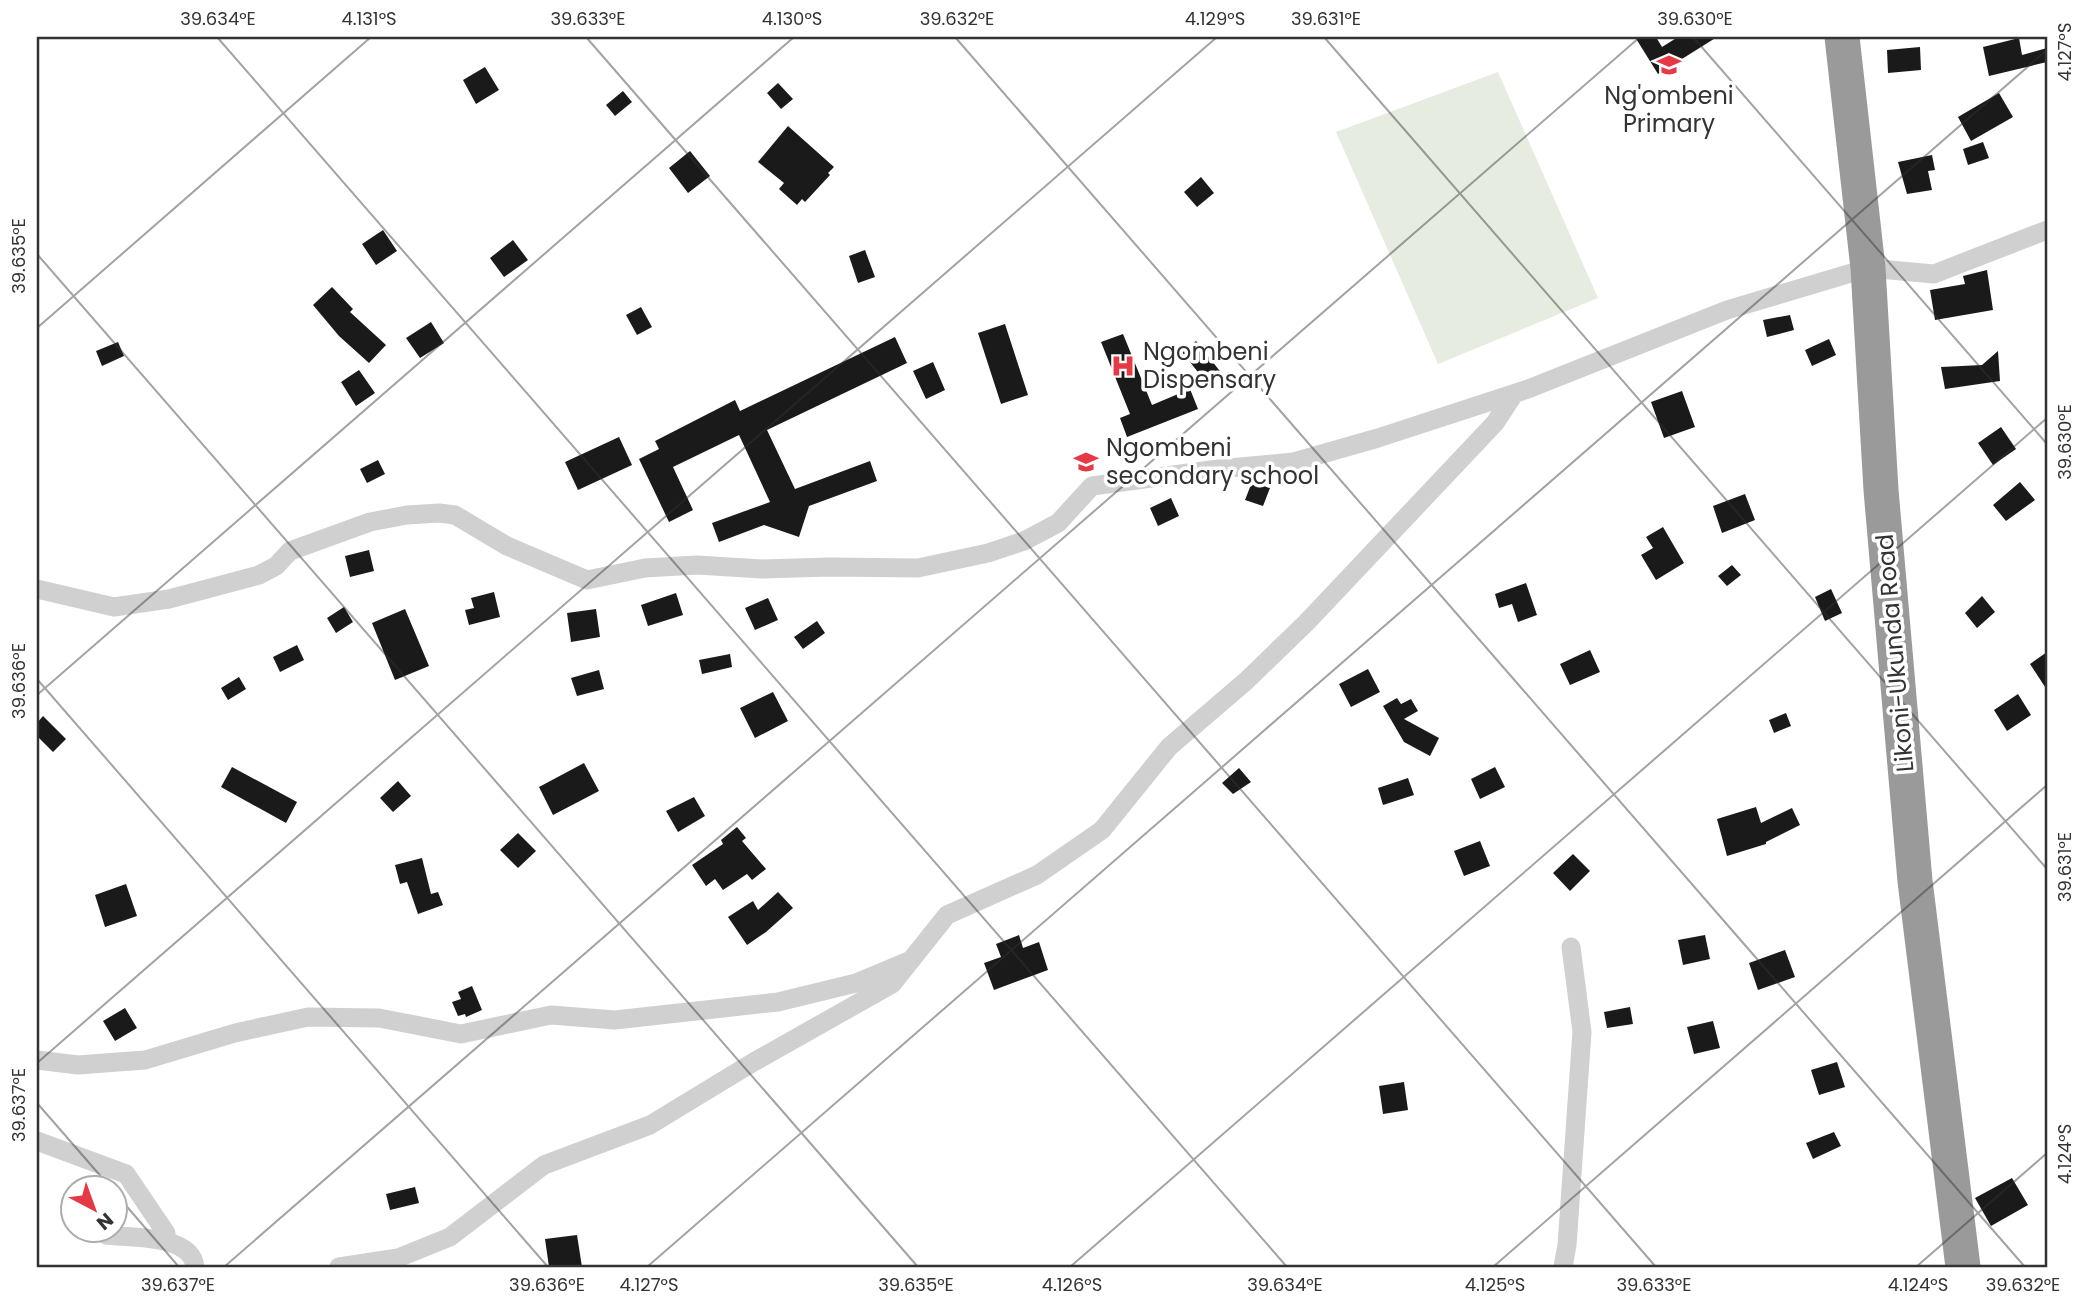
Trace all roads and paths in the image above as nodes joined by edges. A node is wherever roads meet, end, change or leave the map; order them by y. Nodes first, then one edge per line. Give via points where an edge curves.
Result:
1 (1842, 37) edge
2 (2047, 230) edge
3 (1868, 268) junction
4 (1514, 394) junction
5 (37, 589) edge
6 (1571, 947) dead end
7 (912, 959) junction
8 (37, 1060) edge
9 (37, 1141) edge
10 (130, 1237) edge
11 (164, 1240) junction
12 (195, 1267) edge
13 (339, 1267) edge
14 (1563, 1267) edge
15 (1963, 1267) edge

1 - 3 highway, Likoni-Ukunda Road
2 - 3 street via 1934,274
3 - 4 street via 1727,310
3 - 15 highway, Likoni-Ukunda Road via 1881,491 1915,881
4 - 5 street via 1294,461 1092,486 1058,523 1024,541 918,568 697,565 645,568 587,580 507,546 455,515 439,513 370,522 290,551 259,575 169,599 114,607
4 - 7 street via 1495,423 1306,623 1169,747 1102,830 1037,874 947,915
6 - 14 street via 1582,1032
7 - 8 street via 856,983 778,1002 615,1020 551,1014 461,1034 379,1018 308,1017 145,1060 78,1065
7 - 13 street via 892,985 650,1125 544,1164 450,1237 398,1258
9 - 11 street via 126,1174 163,1227
10 - 11 street
11 - 12 street via 187,1251

